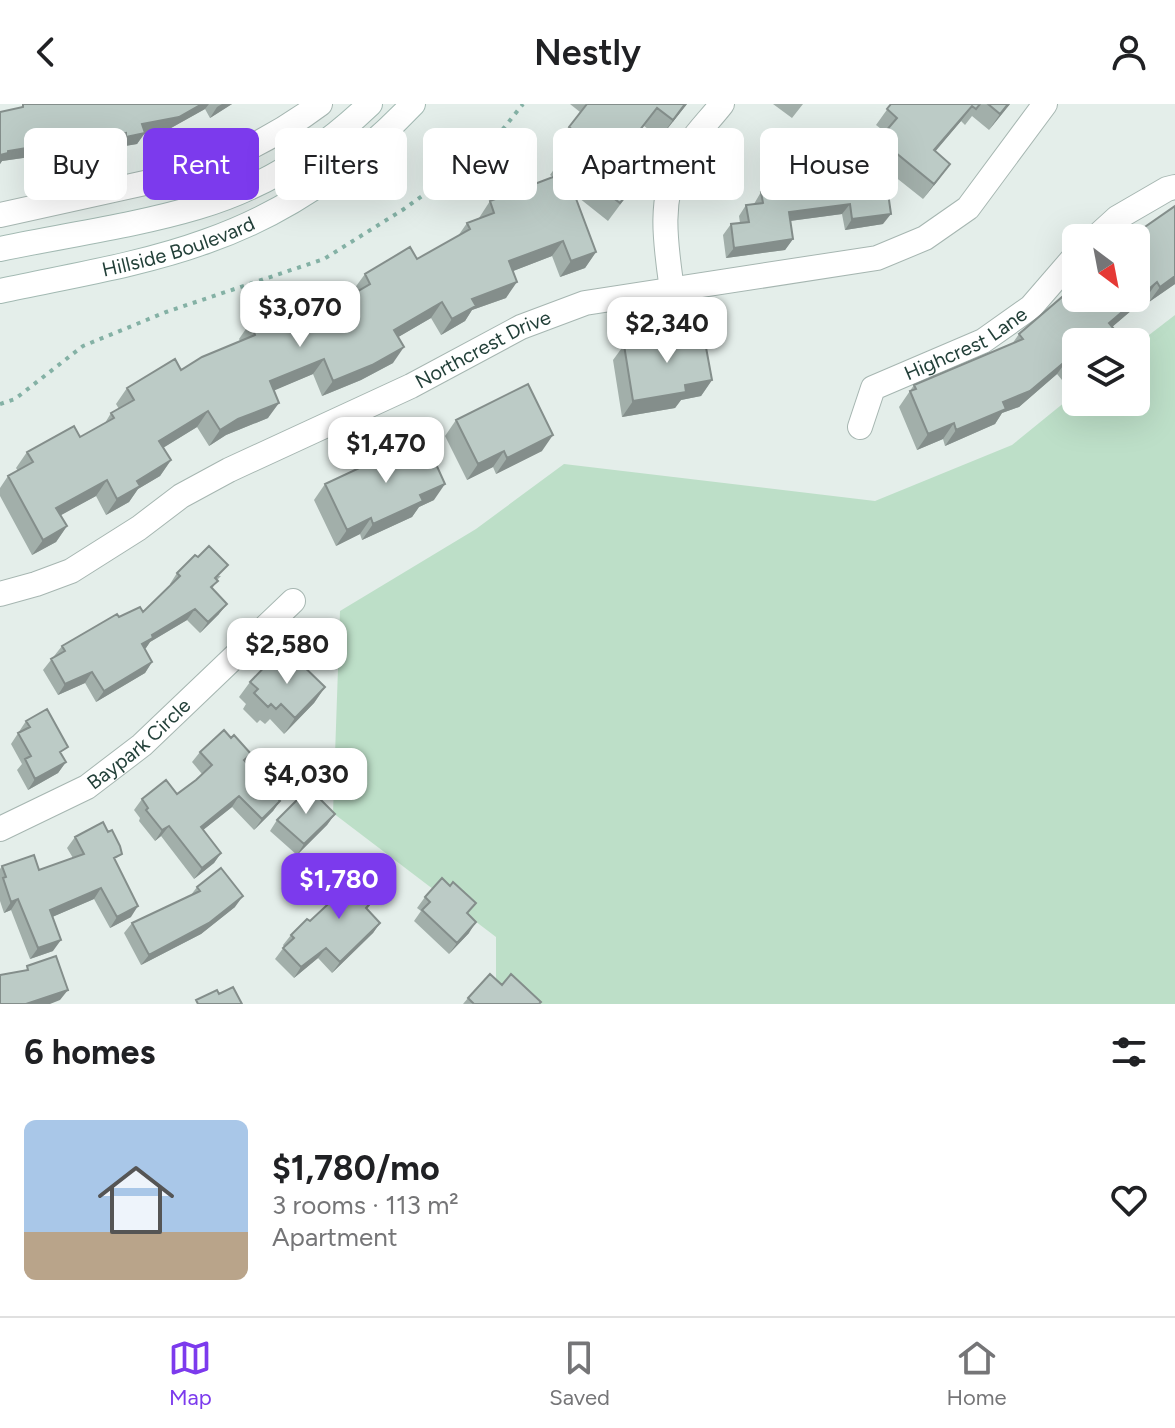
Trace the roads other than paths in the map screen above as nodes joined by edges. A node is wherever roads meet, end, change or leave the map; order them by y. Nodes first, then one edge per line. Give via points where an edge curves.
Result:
1 (320, 104) edge
2 (370, 104) edge
3 (413, 104) edge
4 (722, 104) edge
5 (1045, 104) edge
6 (1175, 187) edge
7 (0, 215) edge
8 (1110, 224) edge
9 (0, 249) edge
10 (1062, 271) edge
11 (672, 290) junction
12 (0, 291) edge
13 (860, 427) dead end
14 (0, 594) edge
15 (293, 601) dead end
16 (0, 829) edge

1 - 7 street via 271,137 190,173
2 - 9 street, Hillside Boulevard via 305,157 224,198 174,214
3 - 12 street, Hillside Boulevard via 341,169 254,222 156,257
4 - 11 street via 680,158 667,195 665,234
5 - 11 street, Northcrest Drive via 968,208 925,238 877,258
6 - 8 street
10 - 13 street, Highcrest Lane via 1031,307 983,341 873,388
11 - 14 street, Northcrest Drive via 585,303 521,327 181,496 71,571
15 - 16 street, Baypark Circle via 142,745 87,787

